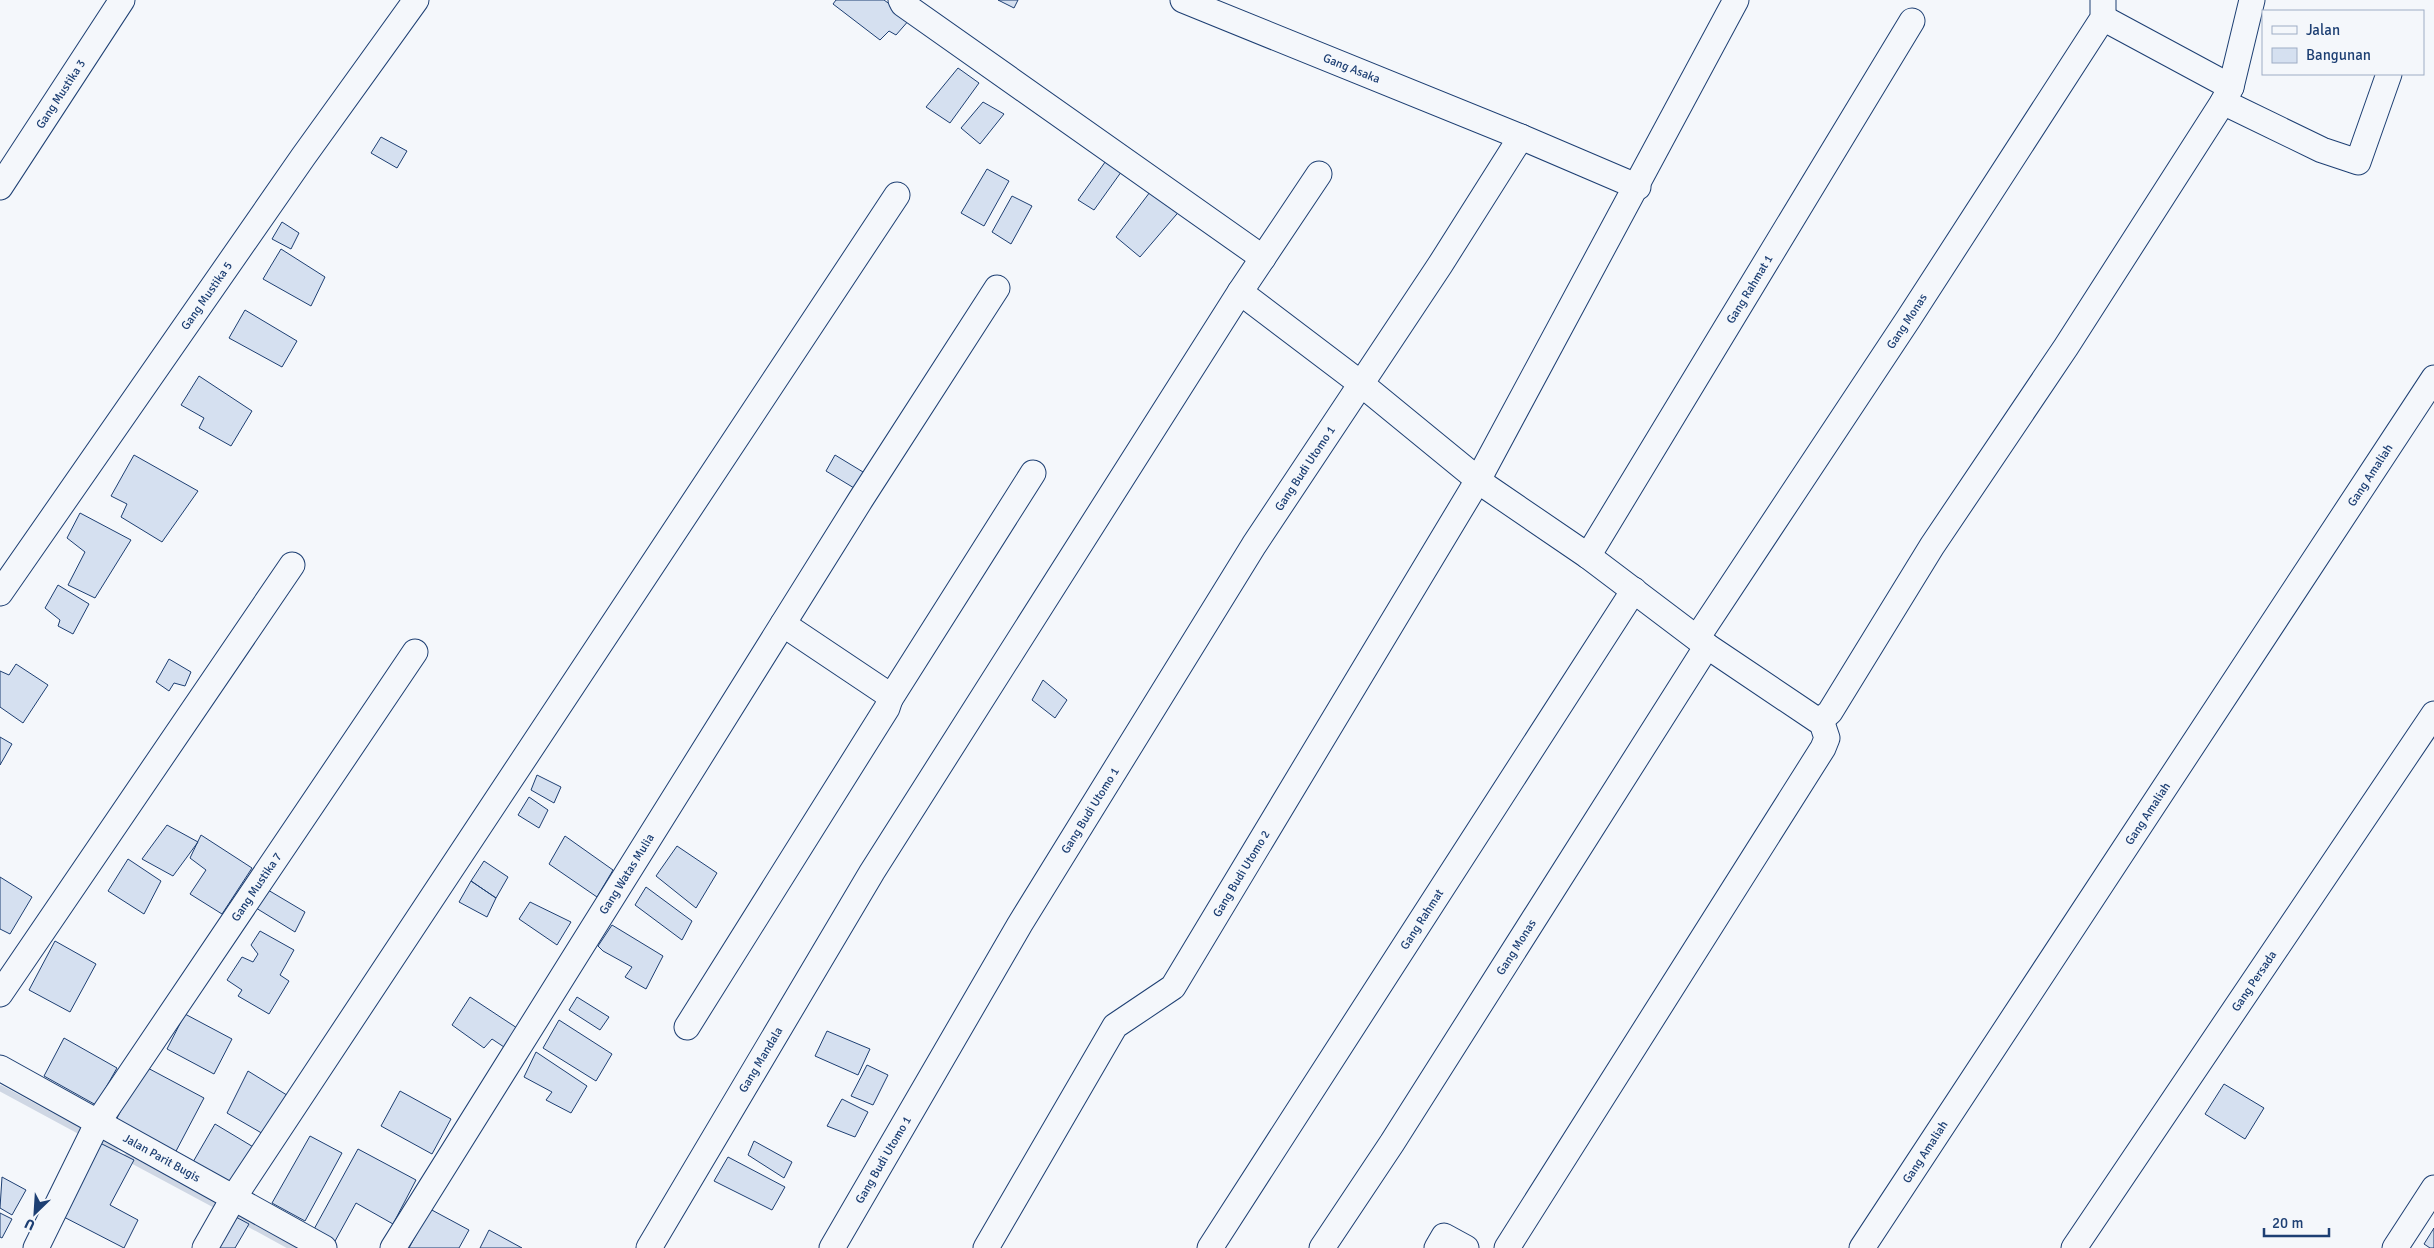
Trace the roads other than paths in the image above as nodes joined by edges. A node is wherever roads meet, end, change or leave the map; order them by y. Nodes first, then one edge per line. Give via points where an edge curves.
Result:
1 (122, 0) edge
2 (416, 0) edge
3 (901, 0) edge
4 (1183, 0) edge
5 (1736, 0) edge
6 (2252, 0) edge
7 (2103, 9) edge
8 (1912, 21) dead end
9 (2389, 75) edge
10 (2227, 94) junction
11 (1520, 137) junction
12 (1319, 174) dead end
13 (0, 187) edge
14 (1638, 187) junction
15 (898, 196) dead end
16 (1262, 258) junction
17 (997, 288) dead end
18 (1240, 292) junction
19 (2434, 378) edge
20 (1360, 383) junction
21 (1033, 473) dead end
22 (1478, 480) junction
23 (1588, 556) junction
24 (292, 565) dead end
25 (1634, 590) junction
26 (0, 593) edge
27 (783, 624) junction
28 (1702, 642) junction
29 (415, 652) dead end
30 (890, 699) junction
31 (2434, 714) edge
32 (1821, 720) junction
33 (0, 994) edge
34 (687, 1027) dead end
35 (0, 1068) edge
36 (92, 1133) junction
37 (2434, 1188) edge
38 (234, 1198) junction
39 (209, 1241) edge
40 (1440, 1242) edge
41 (36, 1248) edge
42 (324, 1248) edge
43 (393, 1248) edge
44 (649, 1248) edge
45 (832, 1248) edge
46 (986, 1248) edge
47 (1210, 1248) edge
48 (1322, 1248) edge
49 (1466, 1248) edge
50 (1507, 1248) edge
51 (1862, 1248) edge
52 (2074, 1248) edge
53 (2395, 1248) edge

1 - 13 street, Gang Mustika 3
2 - 26 street, Gang Mustika 5
3 - 16 street
4 - 11 street, Gang Asaka
5 - 14 street, Gang Budi Utomo 2
6 - 10 street
7 - 10 street
7 - 28 street, Gang Monas
8 - 23 street, Gang Rahmat 1
9 - 10 street via 2358,162 2322,150
10 - 32 street via 2066,347 1932,546 1830,712
11 - 14 street, Gang Asaka
11 - 20 street, Gang Budi Utomo 1 via 1440,265
12 - 16 street, Gang Mandala
14 - 22 street, Gang Budi Utomo 2
15 - 38 street
16 - 18 street, Gang Mandala
17 - 27 street, Gang Watas Mulia
18 - 20 street
18 - 44 street, Gang Mandala via 872,872
19 - 51 street, Gang Amaliah
20 - 22 street
20 - 45 street, Gang Budi Utomo 1 via 1254,545 1020,924
21 - 30 street
22 - 23 street
22 - 46 street, Gang Budi Utomo 2 via 1173,987 1115,1026
23 - 25 street
24 - 33 street
25 - 28 street
25 - 47 street, Gang Rahmat
27 - 30 street via 886,693
27 - 43 street, Gang Watas Mulia
28 - 32 street
28 - 48 street, Gang Monas via 1392,1143
29 - 36 street, Gang Mustika 7
30 - 34 street via 888,708
31 - 52 street, Gang Persada
32 - 50 street via 1827,738 1823,748
35 - 36 street, Jalan Parit Bugis
36 - 38 street, Jalan Parit Bugis
36 - 41 street, Gang Mustika 7
37 - 53 street
38 - 39 street
38 - 42 street, Jalan Parit Bugis
40 - 49 street

